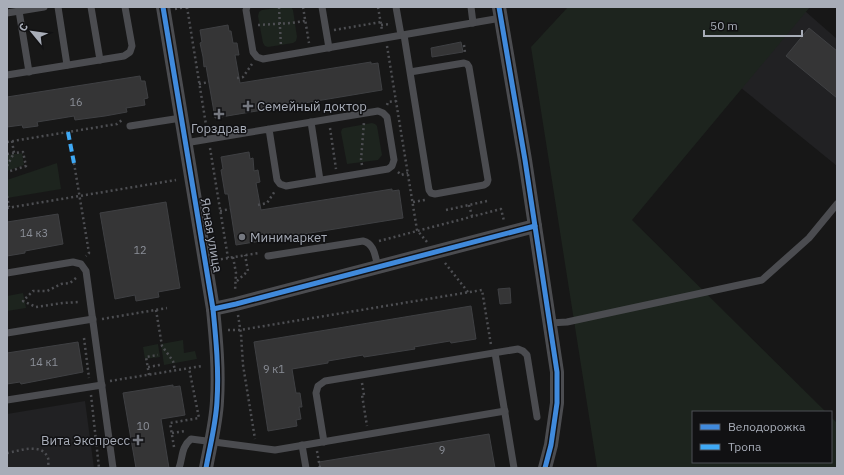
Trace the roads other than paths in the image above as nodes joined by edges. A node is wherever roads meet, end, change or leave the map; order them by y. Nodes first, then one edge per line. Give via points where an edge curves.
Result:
1 (44, 7) edge
2 (58, 7) edge
3 (91, 7) edge
4 (125, 7) edge
5 (247, 7) edge
6 (322, 7) edge
7 (396, 7) edge
8 (471, 7) edge
9 (168, 8) edge
10 (19, 11) junction
11 (7, 13) edge
12 (500, 13) edge
13 (473, 23) junction
14 (402, 35) junction
15 (329, 48) junction
16 (100, 60) junction
17 (67, 65) junction
18 (29, 72) junction
19 (410, 72) junction
20 (7, 75) edge
21 (181, 118) junction
22 (310, 122) junction
23 (130, 126) dead end
24 (268, 129) junction
25 (185, 143) junction
26 (320, 180) junction
27 (837, 204) edge
28 (535, 226) junction
29 (268, 256) road end
30 (378, 267) junction
31 (7, 273) edge
32 (213, 308) junction
33 (93, 320) junction
34 (550, 323) junction
35 (7, 333) edge
36 (494, 353) junction
37 (102, 384) junction
38 (7, 400) edge
39 (505, 412) junction
40 (537, 417) dead end
41 (211, 441) junction
42 (324, 442) junction
43 (302, 445) junction
44 (180, 466) edge
45 (113, 468) edge
46 (206, 468) edge
47 (306, 468) edge
48 (514, 468) edge
49 (545, 468) edge

1 - 10 lane
2 - 17 lane
3 - 16 lane
4 - 16 lane via 132,46 130,52 124,56
5 - 15 lane via 253,52 257,57 263,59
6 - 15 lane
7 - 14 lane
8 - 13 lane
9 - 21 street, Ясная улица
10 - 11 lane
10 - 18 lane
12 - 13 lane
12 - 28 street
13 - 14 lane
14 - 15 lane
14 - 19 lane
16 - 17 lane
17 - 18 lane
18 - 20 lane
19 - 19 lane via 467,64 487,183 431,193
21 - 23 lane
21 - 25 street, Ясная улица
22 - 24 lane
22 - 26 lane
22 - 26 lane via 378,111 383,113 386,117 394,160 388,169
24 - 25 lane
24 - 26 lane via 277,180 280,184 286,186
25 - 32 street, Ясная улица
27 - 34 lane via 809,238 762,280 567,322
28 - 30 street
28 - 34 street
29 - 30 lane via 363,241 372,246
30 - 32 street
31 - 33 lane via 73,262 81,264 86,271
32 - 41 street, Ясная улица via 217,402
33 - 35 lane
33 - 37 lane
34 - 49 street via 557,372 557,403
36 - 39 lane
36 - 40 lane via 518,349 527,355
36 - 42 lane via 325,381 318,386 316,393
37 - 38 lane
37 - 45 lane
39 - 42 lane
39 - 48 lane
41 - 43 lane via 275,450
41 - 44 lane via 190,439 183,450
41 - 46 street, Ясная улица
42 - 43 lane
43 - 47 lane

